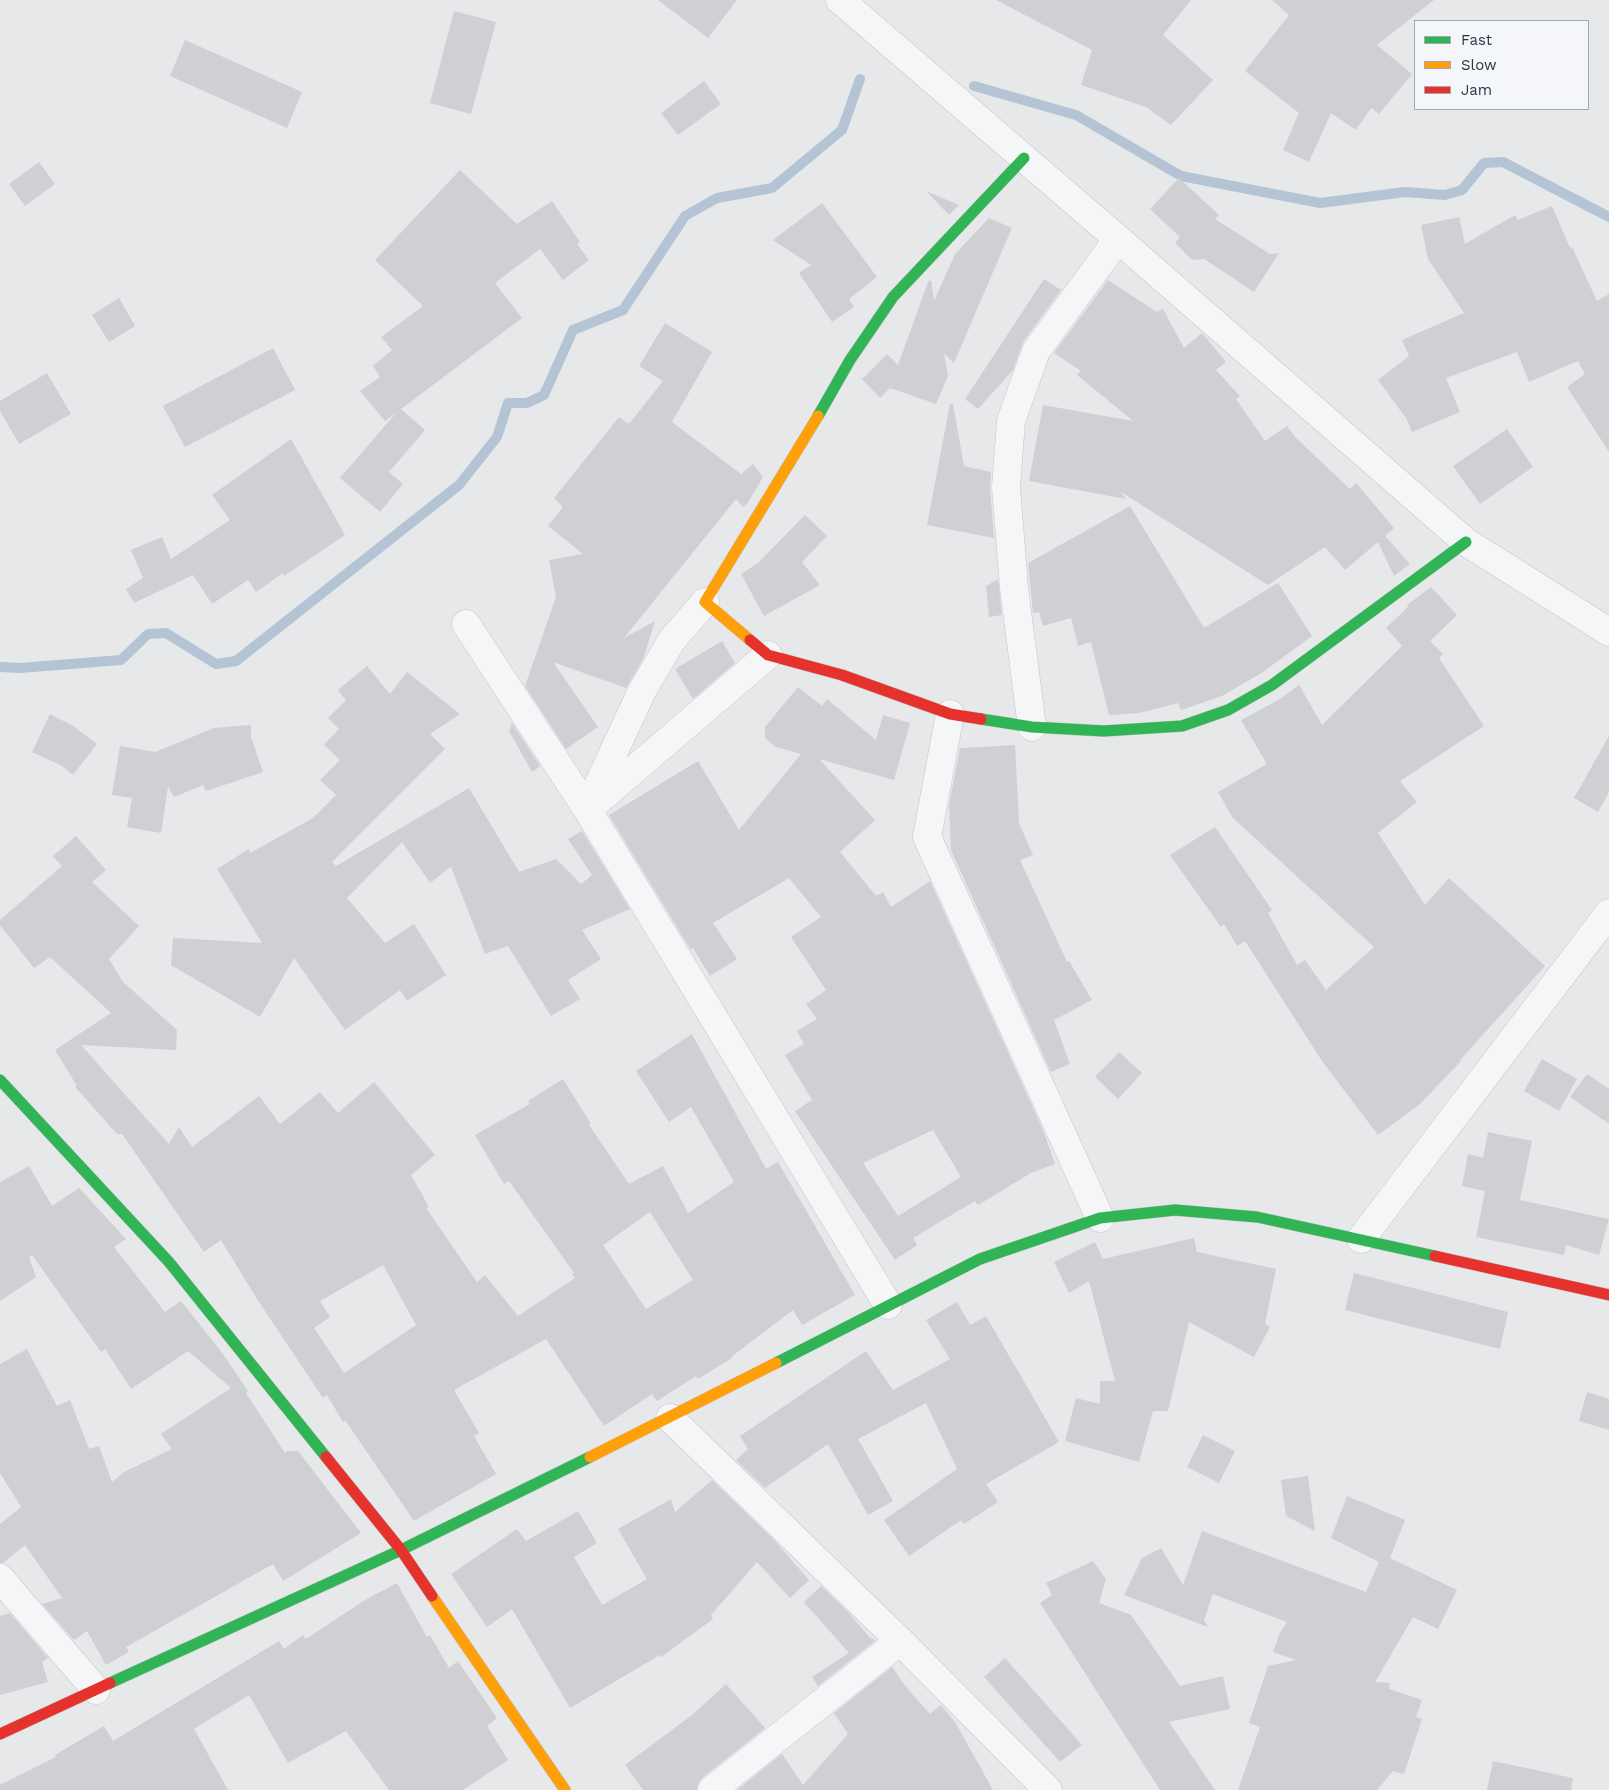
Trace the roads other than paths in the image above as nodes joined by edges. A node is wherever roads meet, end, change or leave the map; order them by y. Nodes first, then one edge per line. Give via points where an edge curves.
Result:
1 (840, 0) edge
2 (1024, 158) junction
3 (1118, 239) junction
4 (1466, 542) junction
5 (705, 602) junction
6 (466, 624) dead end
7 (1609, 632) edge
8 (768, 656) junction
9 (950, 714) junction
10 (1032, 727) junction
11 (588, 809) junction
12 (1609, 913) edge
13 (0, 1080) edge
14 (1100, 1218) junction
15 (1361, 1239) junction
16 (1609, 1295) edge
17 (888, 1305) junction
18 (670, 1418) junction
19 (401, 1550) junction
20 (0, 1578) edge
21 (900, 1641) junction
22 (96, 1690) junction
23 (0, 1734) edge
24 (565, 1790) edge
25 (712, 1790) edge
26 (1048, 1790) edge

1 - 2 street
2 - 3 street
2 - 5 street via 893,298 850,360
3 - 4 street
3 - 10 street via 1036,352 1011,421 1007,496 1014,588
4 - 7 street
4 - 10 street via 1272,685 1228,710 1182,726 1104,731
5 - 8 street
5 - 11 street via 672,640 642,691
6 - 11 street
8 - 9 street via 842,675
8 - 11 street
9 - 10 street
9 - 14 street via 927,837
11 - 17 street
12 - 15 street
13 - 19 street via 169,1262
14 - 15 street via 1175,1210 1257,1218
14 - 17 street via 980,1259
15 - 16 street
17 - 18 street
18 - 19 street
18 - 21 street
19 - 22 street
19 - 24 street
20 - 22 street
21 - 25 street
21 - 26 street
22 - 23 street

